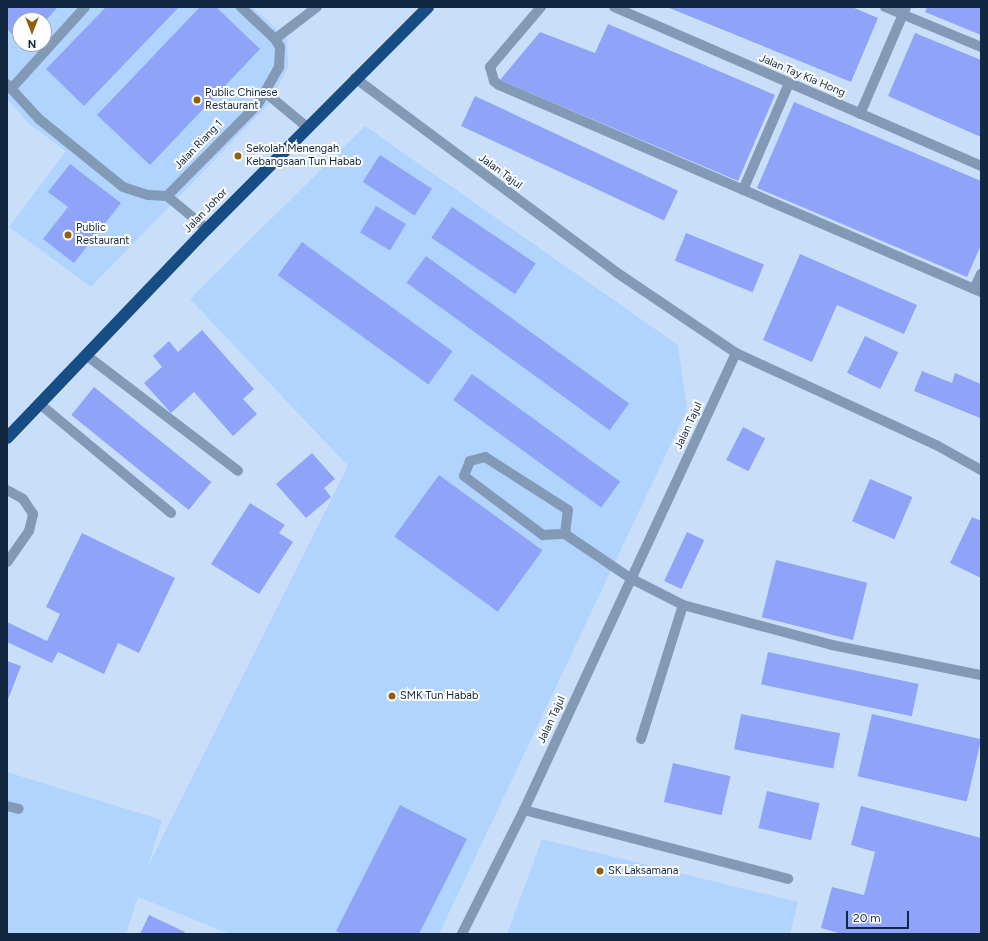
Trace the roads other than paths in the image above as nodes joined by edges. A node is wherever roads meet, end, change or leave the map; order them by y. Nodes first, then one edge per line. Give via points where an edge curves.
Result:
1 (85, 7) edge
2 (241, 7) edge
3 (317, 7) edge
4 (428, 7) edge
5 (541, 7) edge
6 (614, 7) edge
7 (885, 7) edge
8 (904, 11) edge
9 (275, 39) junction
10 (981, 47) edge
11 (354, 78) junction
12 (789, 83) junction
13 (9, 86) edge
14 (266, 94) junction
15 (860, 114) junction
16 (307, 127) junction
17 (981, 166) edge
18 (743, 190) junction
19 (167, 196) junction
20 (207, 229) junction
21 (981, 274) edge
22 (978, 290) edge
23 (736, 353) junction
24 (86, 355) junction
25 (41, 405) junction
26 (7, 438) edge
27 (981, 470) edge
28 (238, 471) dead end
29 (7, 490) edge
30 (171, 513) dead end
31 (565, 534) junction
32 (7, 562) edge
33 (630, 578) junction
34 (683, 605) junction
35 (981, 675) edge
36 (641, 739) dead end
37 (7, 806) edge
38 (18, 808) dead end
39 (524, 810) junction
40 (788, 879) dead end
41 (462, 934) edge

1 - 13 street
2 - 9 street
3 - 9 street
4 - 11 highway, Jalan Johor
5 - 18 street via 494,60 490,67 494,80
6 - 12 street, Jalan Tay Kia Hong
7 - 8 street
8 - 10 street
8 - 15 street
9 - 14 street, Jalan Riang 1 via 280,47 279,67
11 - 16 highway, Jalan Johor
11 - 23 street, Jalan Tajul via 616,272
12 - 15 street, Jalan Tay Kia Hong
12 - 18 street
13 - 19 street via 39,119 123,187 148,195
14 - 16 street
14 - 19 street, Jalan Riang 1
15 - 17 street, Jalan Tay Kia Hong
16 - 20 highway, Jalan Johor
18 - 22 street
19 - 20 street
20 - 24 highway, Jalan Johor
21 - 22 street
23 - 27 street via 938,446
23 - 33 street, Jalan Tajul
24 - 25 highway, Jalan Johor
24 - 28 street
25 - 26 highway, Jalan Johor
25 - 30 street
29 - 32 street via 23,499 33,514 29,531
31 - 31 street via 543,535 464,476 470,461 485,457 568,510
31 - 33 street
33 - 34 street
33 - 39 street, Jalan Tajul
34 - 35 street via 832,645
34 - 36 street
37 - 38 street
39 - 40 street
39 - 41 street, Jalan Tajul

